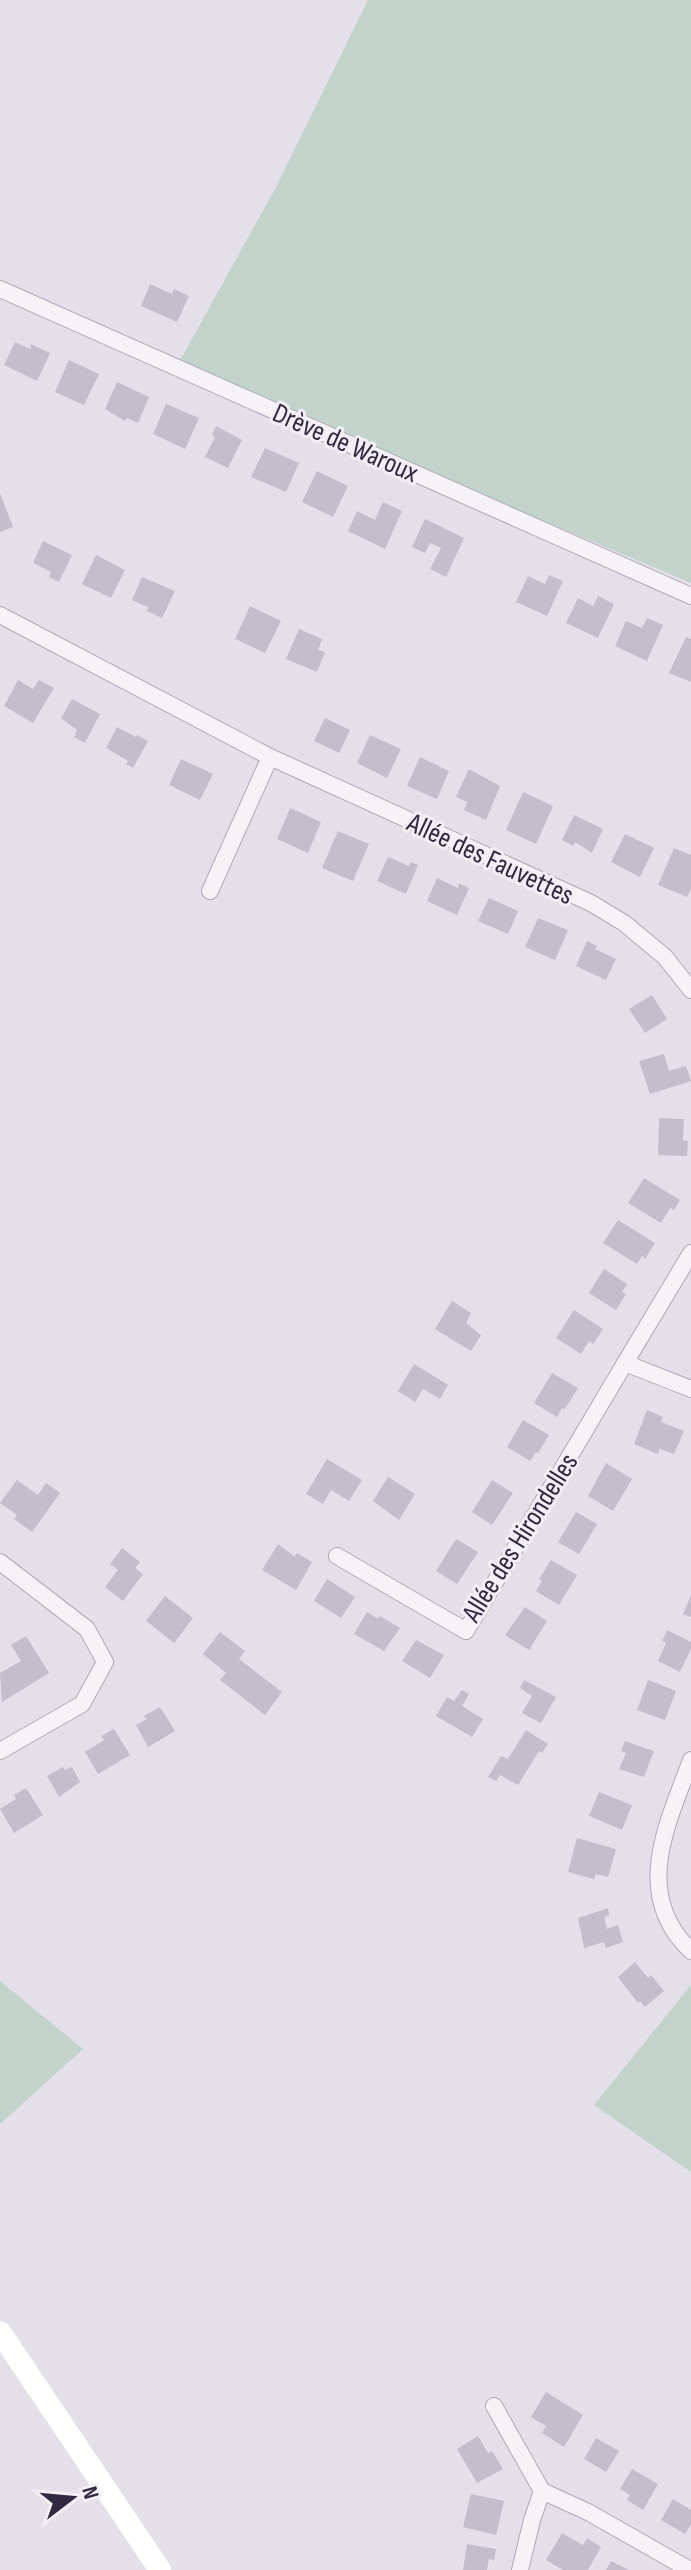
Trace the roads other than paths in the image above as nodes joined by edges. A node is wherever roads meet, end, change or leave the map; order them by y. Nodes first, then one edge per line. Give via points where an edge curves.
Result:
1 (0, 289) edge
2 (691, 596) edge
3 (0, 615) edge
4 (270, 757) junction
5 (210, 891) dead end
6 (691, 990) edge
7 (691, 1253) edge
8 (625, 1363) junction
9 (691, 1389) edge
10 (337, 1556) dead end
11 (0, 1562) edge
12 (0, 1751) edge
13 (691, 1760) edge
14 (691, 1951) edge
15 (0, 2332) edge
16 (494, 2406) dead end
17 (542, 2491) junction
18 (160, 2570) edge
19 (520, 2570) edge
20 (690, 2570) edge

1 - 2 street, Drève de Waroux
3 - 4 street, Allée des Fauvettes
4 - 5 street
4 - 6 street, Allée des Fauvettes via 591,903 665,957
7 - 8 street
8 - 9 street
8 - 10 street, Allée des Hirondelles via 466,1631
11 - 12 street via 87,1629 105,1662 82,1704
13 - 14 street via 660,1844 658,1885 666,1915
15 - 18 street
16 - 17 street
17 - 19 street
17 - 20 street

